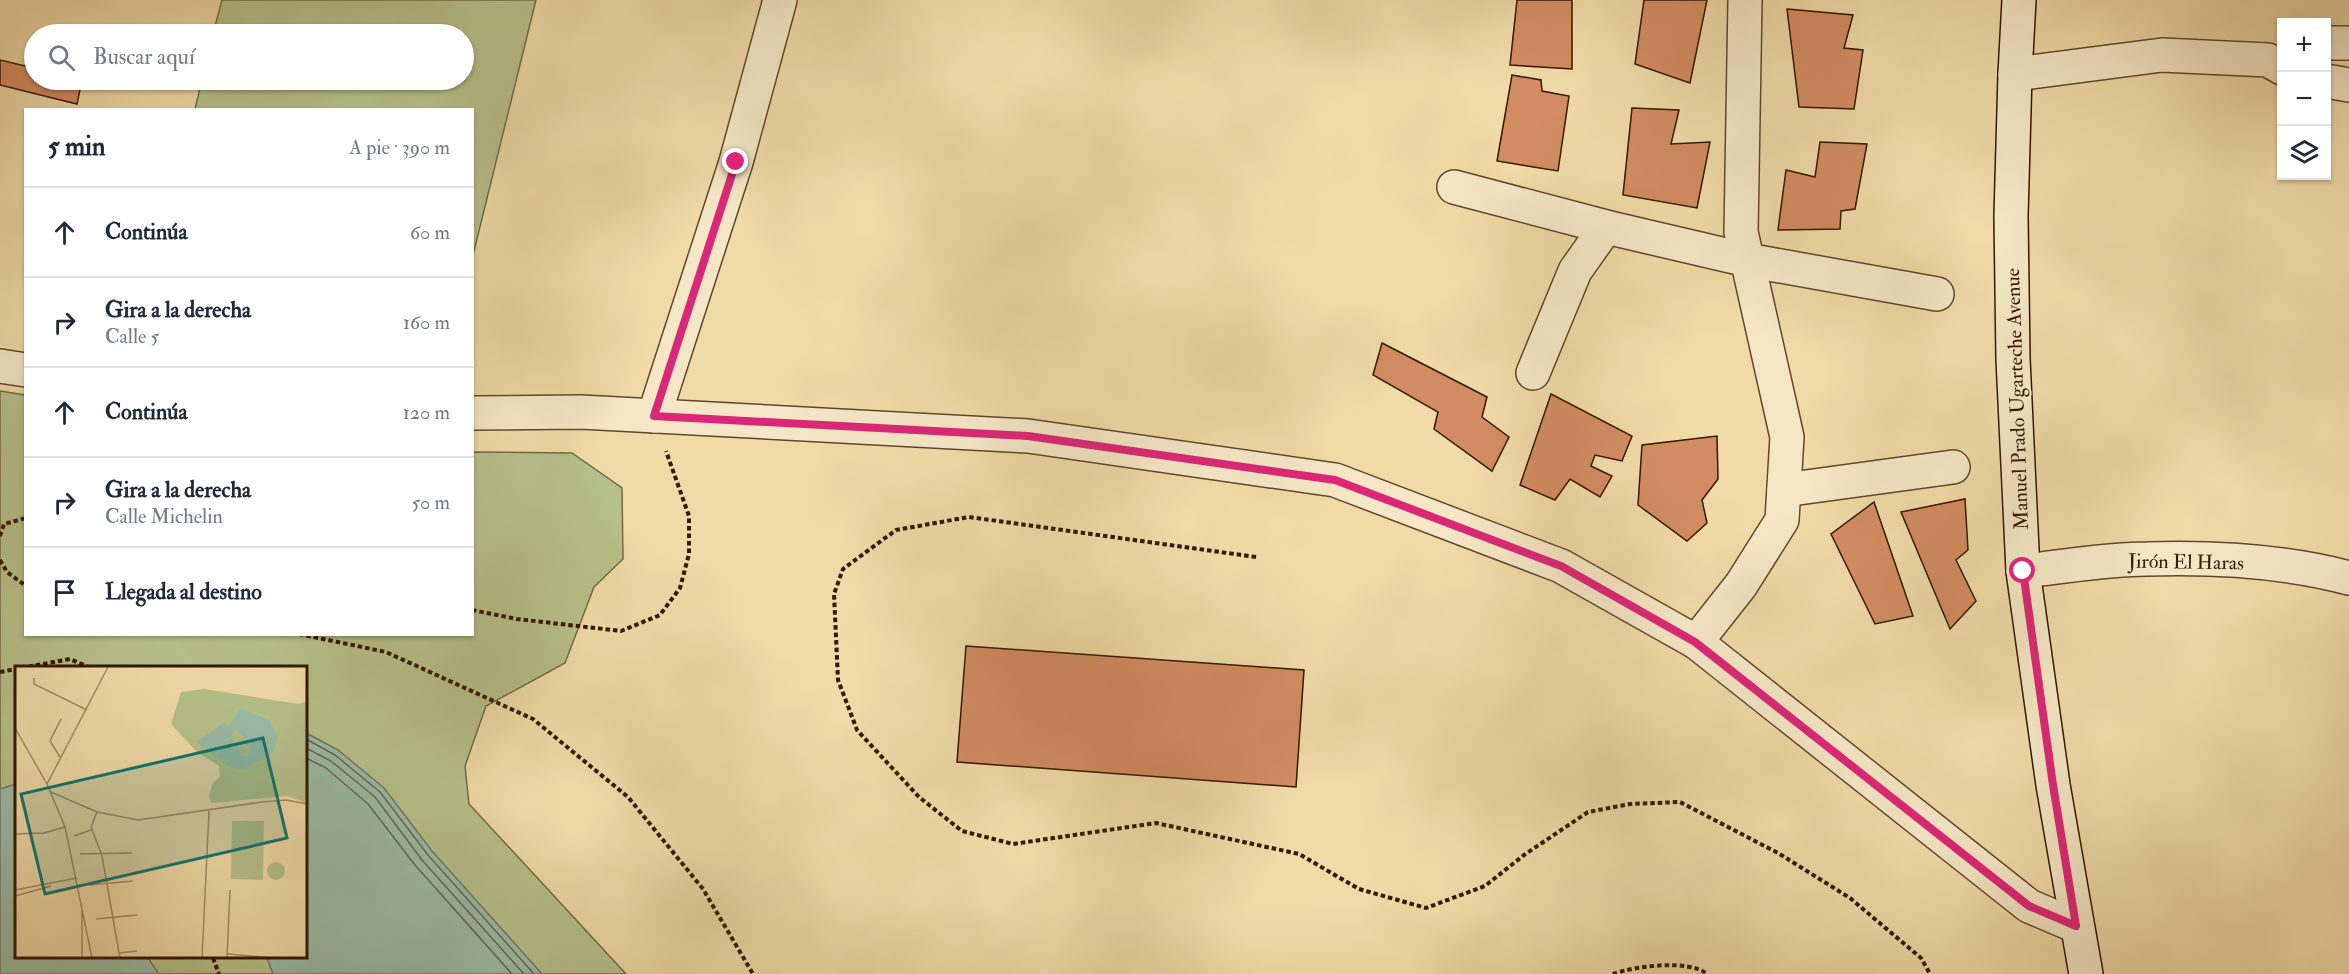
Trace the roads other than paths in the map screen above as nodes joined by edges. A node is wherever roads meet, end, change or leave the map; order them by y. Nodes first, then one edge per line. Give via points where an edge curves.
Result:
1 (780, 0) edge
2 (1745, 0) edge
3 (2019, 0) edge
4 (2349, 43) edge
5 (2331, 44) edge
6 (2277, 60) edge
7 (2015, 74) junction
8 (2331, 82) edge
9 (2349, 85) edge
10 (1454, 187) dead end
11 (1606, 227) junction
12 (1747, 260) junction
13 (1936, 294) dead end
14 (0, 366) edge
15 (24, 370) edge
16 (1533, 373) dead end
17 (474, 413) edge
18 (654, 416) junction
19 (1953, 467) dead end
20 (1784, 490) junction
21 (2023, 571) junction
22 (2349, 578) edge
23 (1695, 642) junction
24 (2076, 926) junction
25 (2086, 974) edge

1 - 18 street via 736,162
2 - 12 street via 1741,232
3 - 7 street, Manuel Prado Ugarteche Avenue
4 - 5 street
6 - 7 street via 2162,55
7 - 21 street, Manuel Prado Ugarteche Avenue via 2013,359
8 - 9 street
10 - 11 street
11 - 12 street
11 - 16 street via 1575,271
12 - 13 street
12 - 20 street via 1787,437
14 - 15 street
17 - 18 street
18 - 23 street via 1028,436 1335,480 1561,566
19 - 20 street
20 - 23 street via 1782,520 1741,585
21 - 22 street, Jirón El Haras via 2146,559 2228,561 2314,570
21 - 24 street, Manuel Prado Ugarteche Avenue
23 - 24 street via 2029,906
24 - 25 street, Manuel Prado Ugarteche Avenue

